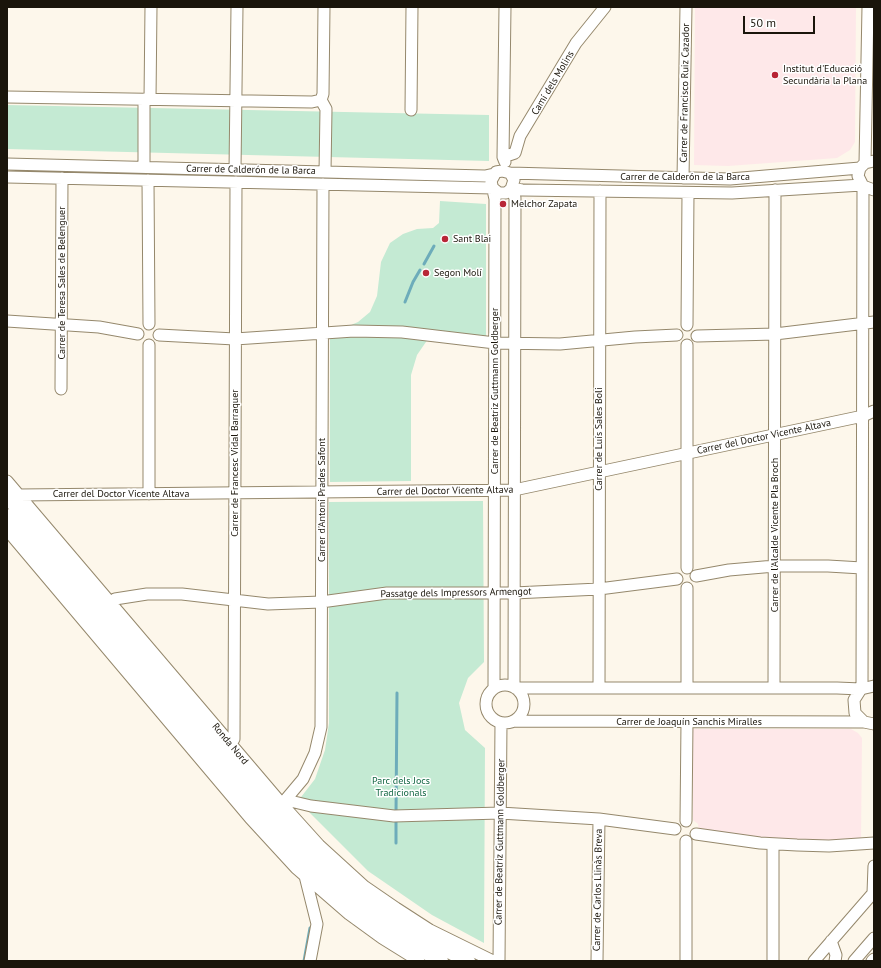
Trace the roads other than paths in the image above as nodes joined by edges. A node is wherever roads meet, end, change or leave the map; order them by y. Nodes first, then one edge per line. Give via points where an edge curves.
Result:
1 (151, 7) edge
2 (237, 7) edge
3 (324, 7) edge
4 (412, 7) edge
5 (505, 7) edge
6 (605, 7) edge
7 (686, 7) edge
8 (868, 7) edge
9 (7, 97) edge
10 (147, 99) junction
11 (321, 100) junction
12 (236, 101) junction
13 (411, 110) dead end
14 (503, 157) junction
15 (7, 164) edge
16 (866, 164) edge
17 (144, 167) junction
18 (235, 170) junction
19 (325, 172) junction
20 (495, 173) junction
21 (509, 173) junction
22 (7, 177) edge
23 (62, 178) junction
24 (684, 178) junction
25 (148, 180) junction
26 (236, 182) junction
27 (322, 184) junction
28 (866, 187) edge
29 (493, 188) junction
30 (512, 188) junction
31 (775, 190) junction
32 (600, 191) junction
33 (688, 193) junction
34 (7, 321) edge
35 (61, 323) junction
36 (869, 323) edge
37 (149, 324) junction
38 (687, 325) junction
39 (138, 334) junction
40 (775, 334) junction
41 (159, 335) junction
42 (322, 335) junction
43 (677, 335) junction
44 (697, 336) junction
45 (235, 340) junction
46 (600, 341) junction
47 (495, 343) junction
48 (514, 343) junction
49 (148, 345) junction
50 (687, 345) junction
51 (61, 388) dead end
52 (874, 411) edge
53 (868, 417) edge
54 (775, 435) junction
55 (687, 454) junction
56 (599, 472) junction
57 (7, 481) edge
58 (514, 490) junction
59 (494, 491) junction
60 (322, 493) junction
61 (149, 494) junction
62 (234, 494) junction
63 (13, 496) edge
64 (7, 516) edge
65 (7, 530) edge
66 (775, 566) junction
67 (687, 568) junction
68 (862, 568) junction
69 (696, 576) junction
70 (677, 579) junction
71 (687, 588) junction
72 (599, 589) junction
73 (514, 593) junction
74 (494, 594) junction
75 (116, 599) dead end
76 (235, 599) junction
77 (322, 602) junction
78 (874, 686) edge
79 (599, 687) junction
80 (687, 687) junction
81 (494, 688) junction
82 (515, 688) junction
83 (774, 688) junction
84 (862, 689) junction
85 (513, 721) junction
86 (687, 722) junction
87 (501, 723) junction
88 (869, 723) edge
89 (231, 744) junction
90 (284, 802) junction
91 (500, 814) junction
92 (686, 820) junction
93 (599, 824) junction
94 (675, 829) junction
95 (696, 834) junction
96 (686, 841) junction
97 (874, 843) edge
98 (773, 844) junction
99 (874, 866) edge
100 (306, 876) junction
101 (873, 892) edge
102 (874, 938) edge
103 (831, 941) junction
104 (310, 961) edge
105 (419, 961) edge
106 (440, 961) edge
107 (468, 961) edge
108 (493, 961) edge
109 (499, 961) edge
110 (597, 961) edge
111 (686, 961) edge
112 (773, 961) edge
113 (814, 961) edge
114 (835, 961) edge
115 (854, 961) edge

1 - 10 street
2 - 12 street
3 - 11 street
4 - 13 street
5 - 14 street
6 - 14 street, Camí dels Molins via 576,43 520,136 514,153
7 - 24 street, Carrer de Francisco Ruiz Cazador
8 - 16 street
9 - 10 street
10 - 12 street
10 - 17 street
11 - 12 street
11 - 19 street via 326,109
12 - 18 street
14 - 20 street
14 - 21 street
15 - 17 street, Carrer de Calderón de la Barca
16 - 24 street, Carrer de Calderón de la Barca via 730,178
16 - 28 street via 858,176
17 - 18 street, Carrer de Calderón de la Barca
18 - 19 street, Carrer de Calderón de la Barca
19 - 20 street, Carrer de Calderón de la Barca via 485,176
20 - 21 street via 502,170
20 - 29 street via 491,181
21 - 24 street, Carrer de Calderón de la Barca
21 - 30 street via 514,180
22 - 23 street, Carrer de Calderón de la Barca
23 - 25 street, Carrer de Calderón de la Barca
23 - 35 street, Carrer de Teresa Sales de Belenguer
25 - 26 street, Carrer de Calderón de la Barca
25 - 37 street
26 - 27 street, Carrer de Calderón de la Barca
26 - 45 street, Carrer de Francesc Vidal Barraquer
27 - 29 street, Carrer de Calderón de la Barca
27 - 42 street, Carrer d'Antoni Prades Safont
28 - 31 street, Carrer de Calderón de la Barca
28 - 36 street
29 - 30 street via 499,193
29 - 47 street, Carrer de Beatriz Guttmann Goldberger
30 - 32 street, Carrer de Calderón de la Barca
30 - 48 street, Carrer de Beatriz Guttmann Goldberger via 515,198
31 - 33 street, Carrer de Calderón de la Barca
31 - 40 street, Carrer de l'Alcalde Vicente Pla Broch
32 - 33 street, Carrer de Calderón de la Barca
32 - 46 street, Carrer de Luís Sales Boli
33 - 38 street
34 - 35 street
35 - 39 street
35 - 51 street, Carrer de Teresa Sales de Belenguer
36 - 40 street
36 - 53 street
37 - 39 street via 141,327
37 - 41 street via 157,327
38 - 43 street via 679,328
38 - 44 street via 695,329
39 - 49 street via 140,341
40 - 44 street
40 - 54 street, Carrer de l'Alcalde Vicente Pla Broch
41 - 45 street
41 - 49 street via 156,342
42 - 45 street
42 - 47 street via 354,331 402,332
42 - 60 street, Carrer d'Antoni Prades Safont
43 - 46 street
43 - 50 street via 681,343
44 - 50 street via 693,343
45 - 62 street, Carrer de Francesc Vidal Barraquer
46 - 48 street via 560,344
46 - 56 street, Carrer de Luís Sales Boli
47 - 48 street
47 - 59 street, Carrer de Beatriz Guttmann Goldberger
48 - 58 street, Carrer de Beatriz Guttmann Goldberger
49 - 61 street
50 - 55 street
52 - 53 street, Carrer del Doctor Vicente Altava
53 - 54 street, Carrer del Doctor Vicente Altava
53 - 68 street
54 - 55 street, Carrer del Doctor Vicente Altava
54 - 66 street, Carrer de l'Alcalde Vicente Pla Broch
55 - 56 street, Carrer del Doctor Vicente Altava
55 - 67 street
56 - 58 street, Carrer del Doctor Vicente Altava
56 - 72 street, Carrer de Luís Sales Boli
57 - 63 street, Ronda Nord
58 - 59 street, Carrer del Doctor Vicente Altava
58 - 73 street, Carrer de Beatriz Guttmann Goldberger
59 - 60 street, Carrer del Doctor Vicente Altava
59 - 74 street, Carrer de Beatriz Guttmann Goldberger
60 - 62 street, Carrer del Doctor Vicente Altava
60 - 77 street, Carrer d'Antoni Prades Safont
61 - 62 street, Carrer del Doctor Vicente Altava
61 - 63 street, Carrer del Doctor Vicente Altava
62 - 76 street, Carrer de Francesc Vidal Barraquer
63 - 89 street, Ronda Nord
63 - 107 main road, Ronda Nord via 243,775 312,852 392,918
64 - 106 main road via 258,813 303,862 380,925
65 - 100 street via 250,818
66 - 68 street
66 - 69 street
66 - 83 street, Carrer de l'Alcalde Vicente Pla Broch
67 - 69 street
67 - 70 street via 680,571
68 - 84 street
69 - 71 street via 694,584
70 - 71 street via 680,585
70 - 72 street, Passatge dels Impressors Armengot
71 - 80 street
72 - 73 street, Passatge dels Impressors Armengot
72 - 79 street, Carrer de Luís Sales Boli
73 - 74 street, Passatge dels Impressors Armengot
73 - 82 street, Carrer de Beatriz Guttmann Goldberger
74 - 77 street, Passatge dels Impressors Armengot via 387,593
74 - 81 street, Carrer de Beatriz Guttmann Goldberger
75 - 76 street, Passatge dels Impressors Armengot via 161,594
76 - 77 street, Passatge dels Impressors Armengot via 268,604
76 - 89 street, Carrer de Francesc Vidal Barraquer via 234,739
77 - 90 street, Carrer d'Antoni Prades Safont via 321,727 315,753 303,779
78 - 84 street
79 - 80 street
79 - 82 street
80 - 83 street
81 - 82 street via 504,685
81 - 87 street via 487,697 486,708 491,718
82 - 85 street via 523,699 523,705 522,712
83 - 84 street
84 - 88 street via 854,700 855,713
85 - 86 street, Carrer de Joaquín Sanchis Miralles
85 - 87 street
86 - 88 street, Carrer de Joaquín Sanchis Miralles
86 - 92 street
87 - 91 street, Carrer de Beatriz Guttmann Goldberger
89 - 90 street, Ronda Nord
90 - 91 street via 397,816
90 - 108 street, Ronda Nord via 319,845 364,886 430,930
91 - 93 street
91 - 109 street, Carrer de Beatriz Guttmann Goldberger
92 - 94 street via 679,823
92 - 95 street via 694,825
93 - 94 street
93 - 110 street, Carrer de Carlos Llinàs Breva
94 - 96 street via 678,838
95 - 96 street
95 - 98 street
96 - 111 street
97 - 98 street via 829,846
98 - 112 street
99 - 101 street
100 - 104 street via 317,924
100 - 105 street via 349,914
101 - 103 street
102 - 115 street
103 - 113 street
103 - 114 street via 836,955

